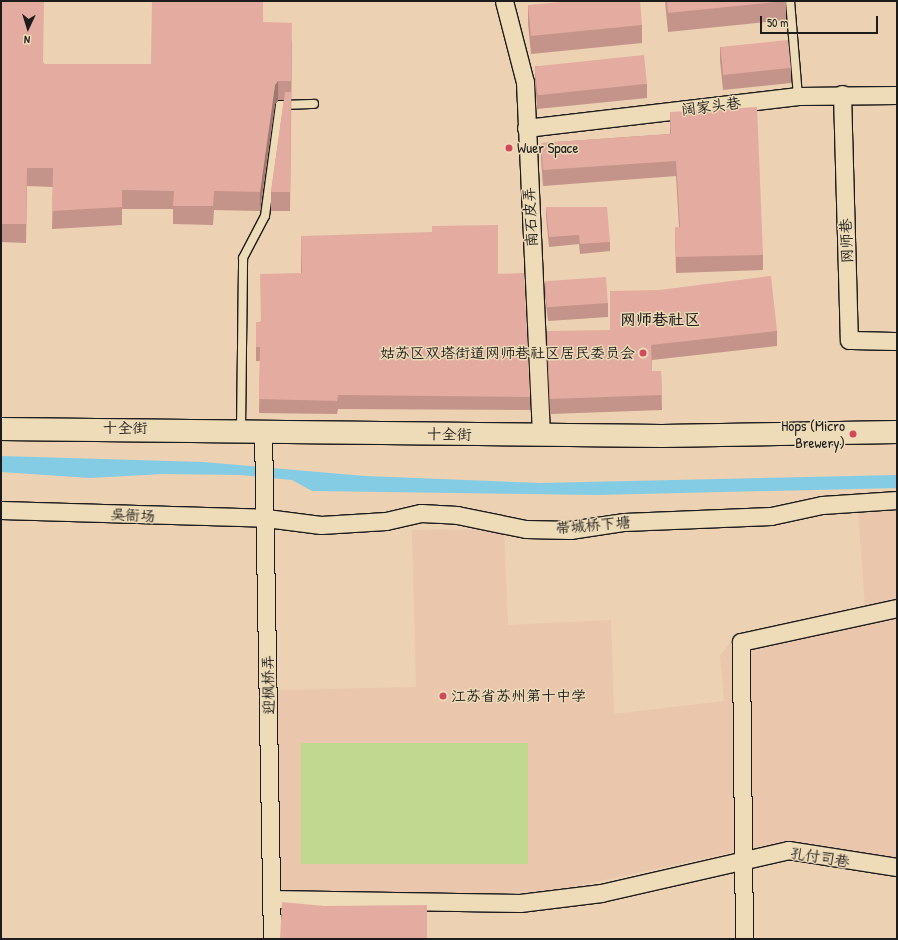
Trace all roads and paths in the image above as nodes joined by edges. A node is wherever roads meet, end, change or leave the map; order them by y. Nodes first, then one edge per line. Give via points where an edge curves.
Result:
1 (504, 1) edge
2 (790, 1) edge
3 (842, 94) junction
4 (897, 95) edge
5 (798, 96) junction
6 (314, 104) dead end
7 (526, 128) junction
8 (897, 341) edge
9 (1, 429) edge
10 (240, 430) junction
11 (263, 430) junction
12 (897, 432) edge
13 (541, 435) junction
14 (897, 500) edge
15 (1, 510) edge
16 (266, 518) junction
17 (897, 608) edge
18 (743, 861) junction
19 (897, 867) edge
20 (271, 899) junction
21 (272, 939) edge
22 (744, 939) edge

1 - 7 street, 南石皮弄 via 525,82
2 - 5 lane
3 - 4 street, 阔家头巷
3 - 5 street, 阔家头巷
3 - 8 street, 网师巷 via 849,340
5 - 7 street, 阔家头巷
6 - 10 lane via 280,105 265,216 243,258
7 - 13 street, 南石皮弄
9 - 10 main road, 十全街
10 - 11 main road, 十全街
11 - 13 main road, 十全街
11 - 16 street, 迎枫桥弄
12 - 13 main road, 十全街
14 - 16 street, 带城桥下塘 via 822,505 771,516 624,522 570,530 526,529 458,515 422,513 386,521 321,525
15 - 16 street, 吴衙场
16 - 20 street, 迎枫桥弄
17 - 18 street via 740,642
18 - 19 street, 孔付司巷 via 788,850
18 - 20 street, 孔付司巷 via 601,893 520,903
18 - 22 street
20 - 21 street, 迎枫桥弄

